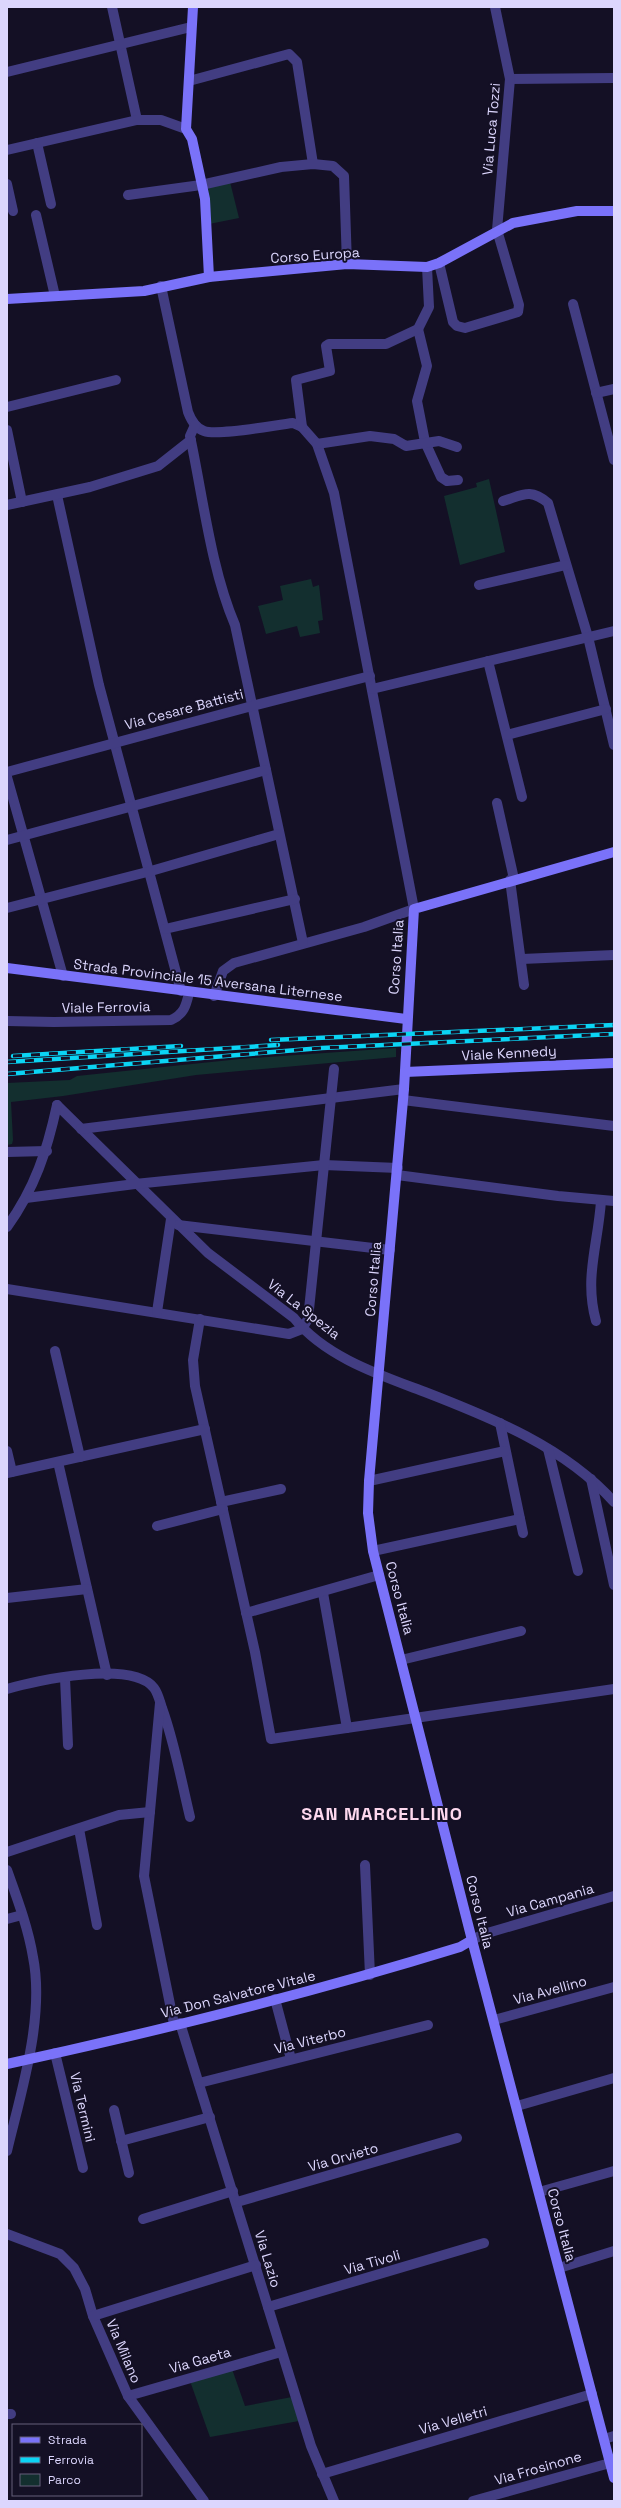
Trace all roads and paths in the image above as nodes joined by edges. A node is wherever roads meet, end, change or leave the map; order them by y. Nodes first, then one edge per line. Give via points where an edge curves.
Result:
1 (112, 7) edge
2 (193, 7) edge
3 (495, 7) edge
4 (191, 27) junction
5 (120, 43) junction
6 (7, 72) edge
7 (614, 78) edge
8 (510, 79) junction
9 (189, 81) junction
10 (137, 120) junction
11 (186, 130) junction
12 (37, 143) junction
13 (7, 150) edge
14 (314, 164) junction
15 (7, 184) edge
16 (201, 184) junction
17 (128, 195) dead end
18 (51, 204) dead end
19 (13, 211) dead end
20 (614, 211) edge
21 (36, 215) dead end
22 (497, 230) junction
23 (439, 263) junction
24 (347, 264) junction
25 (427, 267) junction
26 (209, 277) junction
27 (161, 286) junction
28 (55, 296) junction
29 (7, 299) edge
30 (572, 304) dead end
31 (418, 329) junction
32 (116, 380) dead end
33 (614, 388) edge
34 (596, 393) junction
35 (7, 407) edge
36 (196, 425) junction
37 (302, 427) junction
38 (7, 430) edge
39 (191, 440) junction
40 (425, 442) junction
41 (317, 444) junction
42 (457, 447) dead end
43 (614, 460) edge
44 (458, 480) dead end
45 (57, 495) junction
46 (503, 501) dead end
47 (22, 502) junction
48 (7, 505) edge
49 (566, 565) junction
50 (479, 585) dead end
51 (614, 631) edge
52 (588, 638) junction
53 (488, 661) junction
54 (370, 676) junction
55 (372, 689) junction
56 (252, 706) junction
57 (606, 709) junction
58 (507, 735) junction
59 (116, 742) junction
60 (614, 745) edge
61 (266, 770) junction
62 (7, 772) edge
63 (7, 777) edge
64 (522, 796) dead end
65 (497, 802) dead end
66 (133, 807) junction
67 (279, 834) junction
68 (22, 836) junction
69 (7, 840) edge
70 (614, 852) edge
71 (151, 871) junction
72 (512, 880) junction
73 (295, 899) junction
74 (40, 900) junction
75 (7, 908) edge
76 (414, 909) junction
77 (165, 929) junction
78 (303, 943) junction
79 (614, 955) edge
80 (522, 959) junction
81 (7, 968) edge
82 (63, 976) junction
83 (524, 985) dead end
84 (185, 992) junction
85 (214, 996) junction
86 (406, 1019) junction
87 (7, 1021) edge
88 (614, 1063) edge
89 (334, 1069) dead end
90 (405, 1072) junction
91 (404, 1089) junction
92 (331, 1098) junction
93 (404, 1100) junction
94 (614, 1126) edge
95 (81, 1128) junction
96 (47, 1151) junction
97 (7, 1152) edge
98 (324, 1165) junction
99 (397, 1172) junction
100 (135, 1184) junction
101 (26, 1198) junction
102 (601, 1201) junction
103 (614, 1201) edge
104 (174, 1222) junction
105 (7, 1227) edge
106 (316, 1242) junction
107 (390, 1250) junction
108 (7, 1289) edge
109 (157, 1312) junction
110 (200, 1319) junction
111 (596, 1321) dead end
112 (302, 1329) junction
113 (55, 1351) dead end
114 (379, 1374) junction
115 (500, 1423) junction
116 (205, 1429) junction
117 (548, 1449) junction
118 (7, 1451) edge
119 (505, 1452) junction
120 (80, 1457) junction
121 (58, 1462) junction
122 (9, 1473) edge
123 (591, 1479) junction
124 (369, 1481) junction
125 (281, 1489) dead end
126 (614, 1502) edge
127 (222, 1506) junction
128 (520, 1519) junction
129 (157, 1526) dead end
130 (523, 1533) dead end
131 (373, 1551) junction
132 (578, 1571) dead end
133 (380, 1575) junction
134 (614, 1585) edge
135 (87, 1589) junction
136 (323, 1593) junction
137 (7, 1598) edge
138 (246, 1613) junction
139 (522, 1631) dead end
140 (401, 1660) junction
141 (107, 1675) junction
142 (65, 1678) junction
143 (7, 1689) edge
144 (614, 1689) edge
145 (160, 1703) junction
146 (416, 1718) junction
147 (347, 1728) junction
148 (68, 1745) dead end
149 (150, 1812) junction
150 (190, 1817) dead end
151 (79, 1829) junction
152 (7, 1852) edge
153 (365, 1865) dead end
154 (7, 1870) edge
155 (614, 1896) edge
156 (22, 1915) junction
157 (7, 1920) edge
158 (97, 1925) dead end
159 (472, 1940) junction
160 (370, 1974) junction
161 (614, 1987) edge
162 (275, 1999) junction
163 (494, 2020) junction
164 (177, 2023) junction
165 (428, 2025) dead end
166 (55, 2053) junction
167 (29, 2059) junction
168 (292, 2059) junction
169 (7, 2064) edge
170 (614, 2078) edge
171 (199, 2083) junction
172 (517, 2106) junction
173 (114, 2110) dead end
174 (210, 2116) junction
175 (457, 2138) dead end
176 (121, 2141) junction
177 (7, 2151) edge
178 (83, 2168) dead end
179 (614, 2171) edge
180 (129, 2173) dead end
181 (233, 2191) junction
182 (539, 2192) junction
183 (237, 2202) junction
184 (143, 2219) dead end
185 (7, 2234) edge
186 (484, 2243) dead end
187 (614, 2251) edge
188 (256, 2265) junction
189 (559, 2268) junction
190 (268, 2307) junction
191 (93, 2316) junction
192 (281, 2352) junction
193 (592, 2394) junction
194 (128, 2396) junction
195 (609, 2438) edge
196 (610, 2463) junction
197 (322, 2474) junction
198 (614, 2478) edge
199 (204, 2501) edge
200 (334, 2501) edge
201 (473, 2501) edge

1 - 5 street
2 - 4 street
3 - 8 street, Via Luca Tozzi
4 - 5 street
4 - 9 street
5 - 6 street
5 - 10 street
7 - 8 street
8 - 22 street, Via Luca Tozzi
9 - 11 street
9 - 14 street via 289,54 297,62
10 - 11 street via 161,120
10 - 12 street
11 - 16 street via 192,139
12 - 13 street
12 - 18 street
14 - 16 street via 281,167
14 - 24 street via 333,166 344,176
15 - 19 street
16 - 17 street
16 - 26 street via 207,222
20 - 22 street, Corso Europa via 577,211 542,216 513,222
21 - 28 street
22 - 23 street, Corso Europa
22 - 23 street via 519,305 516,314 465,328 457,326 453,322
23 - 25 street, Corso Europa
24 - 25 street, Corso Europa
24 - 26 street, Corso Europa
25 - 31 street via 429,307
26 - 27 street, Corso Europa
27 - 28 street, Corso Europa via 144,291
27 - 36 street via 188,412
28 - 29 street, Corso Europa
30 - 34 street
31 - 37 street via 386,344 326,346 330,371 296,380
31 - 40 street via 427,366 417,401
32 - 35 street
33 - 34 street
34 - 43 street
36 - 37 street via 204,431 230,431 293,423
36 - 39 street via 190,436
37 - 41 street
38 - 47 street
39 - 45 street via 158,466 90,488
39 - 56 street via 204,509 227,605 235,626
40 - 41 street via 406,446 394,439 370,436
40 - 42 street via 439,441
40 - 44 street via 441,477 447,481
41 - 54 street via 334,493
45 - 47 street
45 - 59 street via 92,656
46 - 49 street via 529,493 538,495 548,503
47 - 48 street
49 - 50 street
49 - 52 street
51 - 52 street
52 - 53 street
52 - 57 street
53 - 55 street
53 - 58 street
54 - 55 street
54 - 56 street, Via Cesare Battisti
55 - 76 street
56 - 59 street, Via Cesare Battisti
56 - 61 street
57 - 58 street
57 - 60 street
58 - 64 street
59 - 62 street, Via Cesare Battisti
59 - 66 street
61 - 66 street
61 - 67 street
63 - 68 street
65 - 72 street
66 - 68 street
66 - 71 street
67 - 71 street
67 - 73 street
68 - 69 street
68 - 74 street
70 - 72 street, Corso Italia
71 - 74 street
71 - 77 street
72 - 76 street, Corso Italia
72 - 80 street
73 - 77 street
73 - 78 street
74 - 75 street
74 - 82 street
76 - 78 street via 364,927
76 - 86 street, Corso Italia
77 - 84 street
78 - 85 street via 227,966
79 - 80 street
80 - 83 street
81 - 82 street, Strada Provinciale 15 Aversana Liternese
82 - 84 street, Strada Provinciale 15 Aversana Liternese
84 - 85 street, Strada Provinciale 15 Aversana Liternese
84 - 87 street, Viale Ferrovia via 186,1008 171,1020
85 - 86 street, Strada Provinciale 15 Aversana Liternese
86 - 90 street, Corso Italia
88 - 90 street, Viale Kennedy
89 - 92 street
90 - 91 street, Corso Italia
91 - 92 street
91 - 93 street, Corso Italia
92 - 95 street
92 - 98 street
93 - 94 street
93 - 99 street, Corso Italia
95 - 96 street, Via La Spezia via 58,1105
95 - 100 street, Via La Spezia
96 - 97 street
96 - 101 street
98 - 99 street
98 - 100 street
98 - 106 street
99 - 102 street
99 - 107 street, Corso Italia
100 - 101 street
100 - 104 street, Via La Spezia
101 - 105 street
102 - 103 street
102 - 111 street via 599,1231 590,1276 590,1300
104 - 106 street
104 - 109 street
104 - 112 street, Via La Spezia via 208,1253 294,1318
106 - 107 street
106 - 112 street via 308,1319
107 - 114 street, Corso Italia
108 - 109 street
109 - 110 street
110 - 112 street via 289,1334
110 - 116 street via 193,1360 195,1386
112 - 114 street, Via La Spezia via 323,1345
113 - 120 street
114 - 115 street, Via La Spezia
114 - 124 street, Corso Italia
115 - 117 street, Via La Spezia
115 - 119 street
116 - 120 street
116 - 127 street
117 - 123 street, Via La Spezia
117 - 132 street
118 - 122 street
119 - 124 street
119 - 128 street
120 - 121 street
121 - 122 street
121 - 135 street
123 - 126 street, Via La Spezia
123 - 134 street
124 - 131 street, Corso Italia via 368,1513
125 - 127 street
127 - 129 street
127 - 138 street
128 - 130 street
128 - 131 street
131 - 133 street, Corso Italia
133 - 136 street
133 - 140 street, Corso Italia
135 - 137 street
135 - 141 street
136 - 138 street
136 - 147 street
138 - 147 street via 271,1739
139 - 140 street
140 - 146 street, Corso Italia
141 - 142 street
141 - 145 street via 126,1674 144,1680 155,1688
142 - 143 street via 31,1682
142 - 148 street
144 - 146 street
145 - 149 street, Via Lazio
145 - 150 street via 177,1753
146 - 147 street
146 - 159 street, Corso Italia
149 - 151 street via 119,1815
149 - 164 street, Via Lazio via 144,1876
151 - 152 street
151 - 158 street
153 - 160 street
154 - 156 street
155 - 159 street, Via Campania via 484,1934
156 - 157 street
156 - 167 street via 33,1958 36,1994
159 - 160 street, Via Don Salvatore Vitale via 460,1947
159 - 163 street, Corso Italia
160 - 162 street, Via Don Salvatore Vitale
161 - 163 street, Via Avellino
162 - 164 street, Via Don Salvatore Vitale
162 - 168 street
163 - 172 street, Corso Italia
164 - 166 street, Via Don Salvatore Vitale
164 - 171 street, Via Lazio
165 - 168 street, Via Viterbo
166 - 167 street, Via Don Salvatore Vitale
166 - 178 street, Via Termini
167 - 169 street, Via Don Salvatore Vitale
167 - 177 street
168 - 171 street, Via Viterbo
170 - 172 street
171 - 174 street, Via Lazio
172 - 182 street, Corso Italia
173 - 176 street
174 - 176 street
174 - 181 street, Via Lazio
175 - 183 street, Via Orvieto
176 - 180 street
179 - 182 street
181 - 183 street, Via Lazio
181 - 184 street
182 - 189 street, Corso Italia
183 - 188 street, Via Lazio
185 - 191 street, Via Milano via 60,2254 80,2280
186 - 190 street, Via Tivoli
187 - 189 street
188 - 190 street, Via Lazio
188 - 191 street
189 - 193 street, Corso Italia
190 - 192 street, Via Lazio
191 - 194 street, Via Milano
192 - 194 street, Via Gaeta
192 - 197 street, Via Lazio
193 - 195 street, Corso Italia
193 - 197 street, Via Velletri
194 - 199 street, Via Milano
195 - 196 street, Corso Italia
196 - 198 street, Corso Italia
196 - 201 street, Via Frosinone
197 - 200 street, Via Lazio

